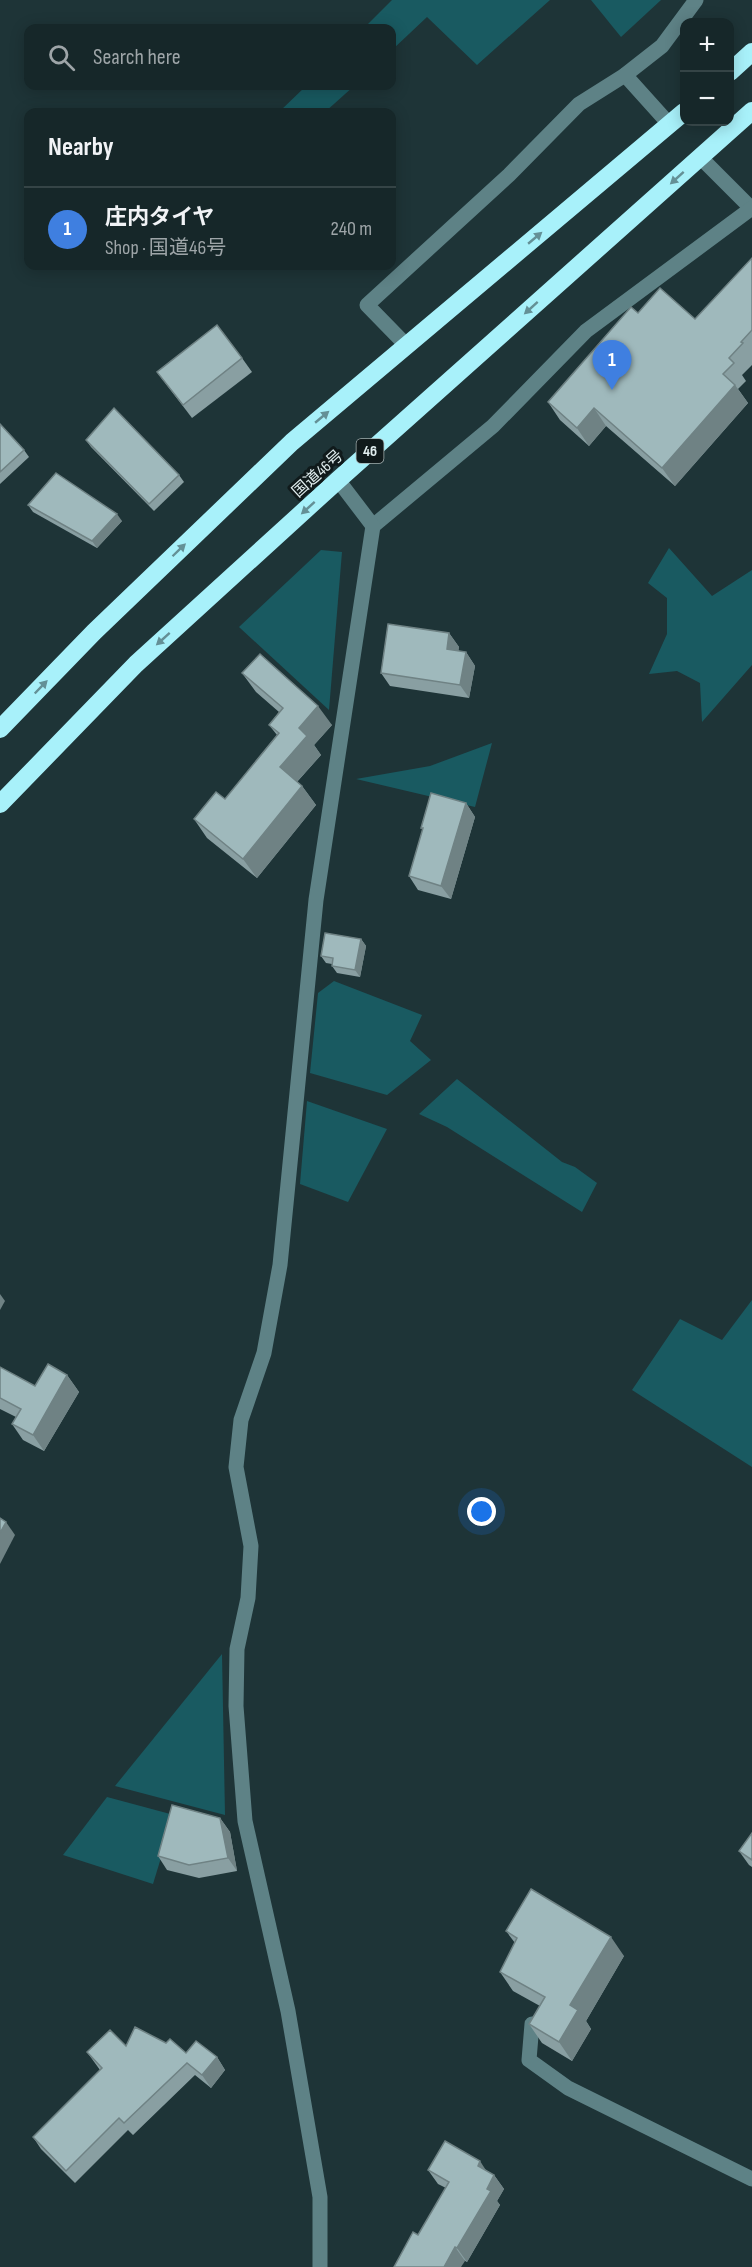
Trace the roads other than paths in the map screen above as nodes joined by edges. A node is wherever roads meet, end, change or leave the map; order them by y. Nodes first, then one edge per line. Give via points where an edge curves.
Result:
1 (696, 0) edge
2 (752, 52) edge
3 (734, 68) edge
4 (625, 75) junction
5 (752, 111) edge
6 (680, 116) edge
7 (670, 125) junction
8 (700, 157) junction
9 (752, 209) edge
10 (407, 345) junction
11 (338, 480) junction
12 (373, 526) junction
13 (0, 729) edge
14 (0, 804) edge
15 (532, 2024) edge
16 (752, 2179) edge
17 (320, 2267) edge

1 - 4 street via 662,46
2 - 3 highway
4 - 7 street
4 - 10 street via 579,104 509,175 367,305
5 - 8 highway, 国道46号 / 46
6 - 7 highway
10 -> 7 highway
8 - 9 street
8 -> 11 highway, 国道46号 / 46
9 - 12 street via 586,331 493,426
13 -> 10 highway via 94,632 292,442
11 - 12 street
11 -> 14 highway, 国道46号 / 46 via 136,664
12 - 17 street via 316,900 280,1265 264,1353 241,1420 236,1467 251,1546 248,1598 237,1649 236,1706 245,1821 288,2011 320,2197
15 - 16 street via 529,2060 568,2088

